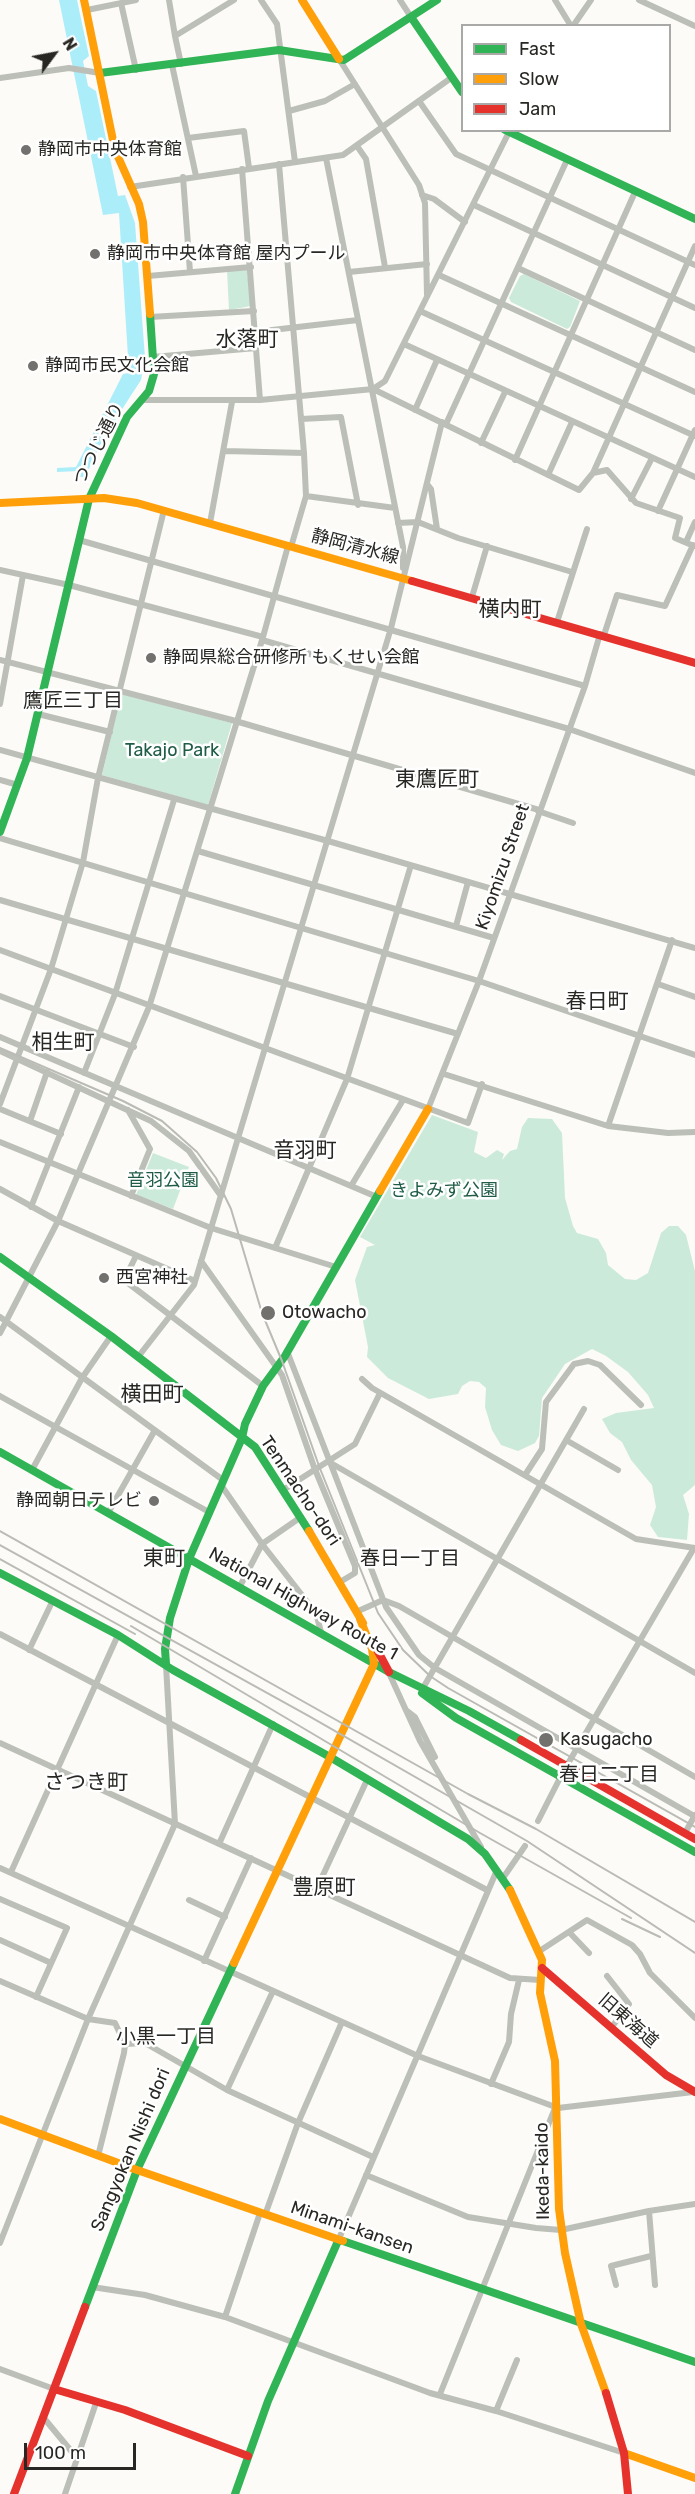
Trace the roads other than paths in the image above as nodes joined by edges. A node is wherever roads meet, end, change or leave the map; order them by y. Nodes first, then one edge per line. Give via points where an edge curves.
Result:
1 (84, 0) edge
2 (136, 0) edge
3 (168, 0) edge
4 (234, 0) edge
5 (261, 0) edge
6 (302, 0) edge
7 (399, 0) edge
8 (437, 0) edge
9 (555, 0) edge
10 (591, 0) edge
11 (639, 0) edge
12 (121, 3) junction
13 (87, 10) junction
14 (411, 17) junction
15 (571, 24) edge
16 (573, 24) edge
17 (695, 26) edge
18 (175, 36) junction
19 (279, 50) junction
20 (339, 59) junction
21 (177, 64) junction
22 (136, 71) junction
23 (97, 73) junction
24 (0, 78) edge
25 (452, 78) junction
26 (355, 84) junction
27 (461, 91) edge
28 (419, 101) junction
29 (289, 111) junction
30 (382, 127) junction
31 (508, 132) edge
32 (510, 132) edge
33 (188, 138) junction
34 (357, 146) junction
35 (326, 158) junction
36 (567, 160) junction
37 (295, 162) junction
38 (279, 164) junction
39 (246, 169) junction
40 (490, 171) junction
41 (196, 176) junction
42 (183, 177) junction
43 (130, 186) junction
44 (635, 192) junction
45 (422, 195) junction
46 (550, 198) junction
47 (474, 205) junction
48 (695, 219) edge
49 (465, 222) junction
50 (618, 230) junction
51 (534, 233) junction
52 (695, 246) edge
53 (688, 262) junction
54 (427, 264) junction
55 (603, 265) junction
56 (695, 265) edge
57 (251, 267) junction
58 (385, 267) junction
59 (518, 268) junction
60 (190, 272) junction
61 (349, 272) junction
62 (439, 275) junction
63 (148, 276) junction
64 (427, 297) junction
65 (672, 297) junction
66 (587, 300) junction
67 (502, 304) junction
68 (695, 308) edge
69 (254, 310) junction
70 (420, 311) junction
71 (150, 317) junction
72 (358, 320) junction
73 (293, 327) junction
74 (255, 332) junction
75 (656, 332) junction
76 (572, 335) junction
77 (486, 340) junction
78 (404, 344) junction
79 (256, 348) junction
80 (695, 350) edge
81 (153, 357) junction
82 (438, 360) junction
83 (640, 366) junction
84 (555, 372) junction
85 (469, 375) junction
86 (373, 389) junction
87 (505, 392) junction
88 (695, 392) edge
89 (299, 395) junction
90 (142, 400) junction
91 (260, 400) junction
92 (232, 402) junction
93 (624, 403) junction
94 (539, 406) junction
95 (415, 410) junction
96 (302, 419) junction
97 (572, 422) junction
98 (444, 423) junction
99 (694, 433) edge
100 (607, 438) junction
101 (481, 443) junction
102 (225, 451) junction
103 (304, 453) junction
104 (652, 458) junction
105 (515, 460) junction
106 (677, 470) junction
107 (593, 473) junction
108 (548, 475) junction
109 (695, 477) edge
110 (427, 483) junction
111 (306, 496) junction
112 (89, 499) junction
113 (631, 499) junction
114 (0, 503) edge
115 (358, 505) junction
116 (395, 508) junction
117 (164, 510) junction
118 (658, 512) junction
119 (418, 522) junction
120 (695, 522) edge
121 (210, 523) junction
122 (398, 523) junction
123 (438, 529) junction
124 (587, 529) dead end
125 (79, 540) junction
126 (686, 542) junction
127 (289, 546) junction
128 (487, 546) junction
129 (694, 546) edge
130 (151, 560) junction
131 (0, 570) edge
132 (572, 572) junction
133 (23, 575) junction
134 (404, 578) junction
135 (69, 585) junction
136 (274, 595) junction
137 (472, 597) junction
138 (140, 604) junction
139 (557, 622) junction
140 (391, 628) junction
141 (602, 634) junction
142 (262, 639) junction
143 (0, 660) edge
144 (8, 661) junction
145 (695, 663) edge
146 (49, 671) junction
147 (377, 673) junction
148 (585, 686) junction
149 (120, 690) junction
150 (0, 704) edge
151 (38, 714) junction
152 (236, 721) junction
153 (569, 729) junction
154 (110, 732) junction
155 (0, 750) edge
156 (352, 756) junction
157 (27, 758) junction
158 (695, 773) edge
159 (98, 778) junction
160 (0, 780) edge
161 (18, 785) junction
162 (174, 800) junction
163 (210, 809) junction
164 (538, 811) junction
165 (573, 823) dead end
166 (0, 832) edge
167 (0, 838) edge
168 (328, 841) junction
169 (198, 851) junction
170 (83, 862) junction
171 (411, 866) junction
172 (468, 882) junction
173 (148, 884) junction
174 (313, 885) junction
175 (510, 893) junction
176 (183, 894) junction
177 (0, 900) edge
178 (398, 909) junction
179 (66, 919) junction
180 (456, 926) junction
181 (300, 928) junction
182 (494, 938) junction
183 (132, 939) junction
184 (672, 940) junction
185 (695, 948) edge
186 (168, 949) junction
187 (0, 950) edge
188 (384, 953) junction
189 (51, 969) junction
190 (479, 981) junction
191 (284, 983) junction
192 (658, 984) junction
193 (115, 994) junction
194 (0, 996) edge
195 (695, 997) edge
196 (149, 1007) junction
197 (368, 1008) junction
198 (36, 1010) junction
199 (100, 1034) junction
200 (458, 1034) junction
201 (639, 1035) junction
202 (0, 1037) edge
203 (22, 1047) junction
204 (134, 1047) junction
205 (266, 1049) junction
206 (0, 1052) edge
207 (695, 1055) edge
208 (18, 1059) junction
209 (47, 1072) junction
210 (84, 1073) junction
211 (444, 1074) junction
212 (346, 1079) junction
213 (482, 1084) junction
214 (79, 1087) junction
215 (116, 1088) junction
216 (403, 1100) junction
217 (111, 1101) junction
218 (0, 1106) edge
219 (128, 1109) junction
220 (429, 1109) junction
221 (30, 1121) junction
222 (608, 1126) junction
223 (695, 1132) edge
224 (62, 1134) junction
225 (238, 1139) junction
226 (0, 1142) edge
227 (50, 1163) junction
228 (308, 1168) junction
229 (79, 1174) junction
230 (351, 1186) junction
231 (0, 1189) edge
232 (131, 1196) junction
233 (221, 1196) junction
234 (377, 1197) junction
235 (31, 1207) junction
236 (58, 1221) junction
237 (211, 1228) junction
238 (275, 1248) junction
239 (136, 1256) junction
240 (0, 1257) edge
241 (201, 1261) junction
242 (336, 1267) junction
243 (30, 1278) junction
244 (195, 1281) junction
245 (171, 1315) junction
246 (0, 1317) edge
247 (6, 1321) junction
248 (0, 1333) edge
249 (111, 1335) junction
250 (288, 1352) junction
251 (138, 1357) junction
252 (277, 1368) junction
253 (82, 1378) junction
254 (362, 1379) dead end
255 (263, 1386) junction
256 (380, 1393) junction
257 (0, 1396) edge
258 (641, 1405) dead end
259 (584, 1409) dead end
260 (57, 1428) junction
261 (155, 1430) junction
262 (242, 1438) junction
263 (566, 1440) junction
264 (0, 1452) edge
265 (329, 1462) junction
266 (315, 1468) junction
267 (132, 1469) junction
268 (32, 1470) junction
269 (618, 1470) dead end
270 (525, 1475) junction
271 (222, 1483) junction
272 (541, 1484) junction
273 (283, 1490) junction
274 (209, 1512) junction
275 (108, 1513) junction
276 (301, 1517) junction
277 (262, 1544) junction
278 (695, 1548) edge
279 (497, 1558) junction
280 (189, 1559) junction
281 (0, 1573) edge
282 (340, 1582) junction
283 (239, 1588) junction
284 (53, 1600) junction
285 (383, 1600) junction
286 (358, 1615) junction
287 (321, 1633) junction
288 (0, 1634) edge
289 (118, 1635) junction
290 (452, 1638) junction
291 (640, 1641) junction
292 (30, 1650) junction
293 (166, 1664) junction
294 (374, 1664) junction
295 (435, 1668) junction
296 (389, 1672) junction
297 (695, 1673) edge
298 (402, 1679) junction
299 (96, 1684) junction
300 (423, 1688) junction
301 (405, 1709) junction
302 (594, 1720) junction
303 (170, 1722) junction
304 (273, 1725) junction
305 (0, 1743) edge
306 (577, 1749) junction
307 (330, 1757) junction
308 (435, 1757) dead end
309 (252, 1765) junction
310 (567, 1766) junction
311 (57, 1770) junction
312 (561, 1776) junction
313 (695, 1777) edge
314 (367, 1780) junction
315 (311, 1797) junction
316 (695, 1815) edge
317 (350, 1817) junction
318 (538, 1821) dead end
319 (175, 1824) junction
320 (685, 1833) junction
321 (695, 1839) edge
322 (219, 1844) junction
323 (525, 1846) dead end
324 (695, 1852) edge
325 (485, 1854) junction
326 (252, 1858) junction
327 (0, 1868) edge
328 (277, 1870) junction
329 (497, 1870) junction
330 (10, 1872) junction
331 (503, 1878) junction
332 (316, 1888) junction
333 (487, 1890) junction
334 (0, 1899) edge
335 (189, 1900) dead end
336 (225, 1917) junction
337 (131, 1927) junction
338 (569, 1932) junction
339 (0, 1940) edge
340 (538, 1952) junction
341 (589, 1953) dead end
342 (460, 1954) junction
343 (204, 1961) junction
344 (51, 1963) junction
345 (542, 1968) junction
346 (230, 1973) junction
347 (607, 1976) dead end
348 (519, 1980) junction
349 (540, 1980) junction
350 (0, 1981) edge
351 (273, 1991) junction
352 (36, 1996) junction
353 (695, 2018) edge
354 (88, 2019) junction
355 (342, 2022) junction
356 (611, 2028) junction
357 (125, 2044) junction
358 (417, 2056) junction
359 (184, 2066) junction
360 (491, 2084) junction
361 (227, 2090) junction
362 (694, 2092) edge
363 (556, 2108) junction
364 (0, 2119) edge
365 (298, 2122) junction
366 (42, 2135) junction
367 (98, 2156) junction
368 (373, 2157) junction
369 (136, 2170) junction
370 (366, 2175) junction
371 (695, 2204) edge
372 (649, 2211) junction
373 (262, 2214) junction
374 (509, 2224) junction
375 (561, 2230) junction
376 (338, 2241) junction
377 (0, 2243) edge
378 (651, 2256) junction
379 (616, 2285) dead end
380 (655, 2285) dead end
381 (92, 2287) junction
382 (483, 2291) junction
383 (225, 2317) junction
384 (581, 2324) junction
385 (292, 2343) junction
386 (518, 2360) dead end
387 (695, 2362) edge
388 (0, 2368) edge
389 (54, 2389) junction
390 (440, 2394) junction
391 (96, 2403) junction
392 (496, 2411) junction
393 (43, 2417) junction
394 (624, 2453) junction
395 (248, 2456) junction
396 (77, 2458) junction
397 (695, 2478) edge
398 (14, 2494) edge
399 (65, 2494) edge
400 (235, 2494) edge
401 (628, 2494) edge

1 - 13 main road, つつじ通り
2 - 12 street
3 - 18 street
4 - 18 street
5 - 19 street via 277,24
6 - 20 main road
7 - 14 street
8 - 14 main road
9 - 15 street
10 - 16 street
11 - 17 street
12 - 13 street
12 - 22 street
13 - 23 main road, つつじ通り
14 - 20 main road via 350,57
14 - 25 main road
18 - 21 street
19 - 20 main road
19 - 21 main road
19 - 29 street
20 - 26 street
21 - 22 main road
21 - 33 street
22 - 23 main road
23 - 24 street via 69,68
23 - 43 main road, つつじ通り via 116,150
25 - 27 main road
25 - 28 street
26 - 29 street via 325,101
26 - 30 street
28 - 30 street
28 - 40 street via 456,154
29 - 37 street
30 - 34 street
30 - 45 street
31 - 40 street
32 - 36 main road
33 - 39 street via 243,131
33 - 41 street
34 - 35 street via 343,155
34 - 58 street via 366,159
35 - 37 street
35 - 61 street
36 - 44 main road
36 - 46 street
37 - 38 street
38 - 39 street
38 - 73 street
39 - 41 street
39 - 57 street
40 - 46 street
40 - 47 street
41 - 42 street
42 - 43 street
42 - 60 street
43 - 63 main road, つつじ通り via 143,222
44 - 48 main road
44 - 50 street
45 - 49 street
45 - 54 street
46 - 50 street
46 - 51 street
47 - 49 street
47 - 51 street
49 - 62 street
50 - 53 street
50 - 55 street
51 - 55 street
51 - 59 street
52 - 53 street
53 - 56 street
53 - 65 street
54 - 58 street
54 - 64 street
55 - 65 street
55 - 66 street
57 - 60 street
57 - 69 street
58 - 61 street
59 - 66 street
59 - 67 street
60 - 63 street
61 - 72 street
62 - 64 street
62 - 67 street
63 - 71 main road, つつじ通り
64 - 70 street
65 - 68 street
65 - 75 street
66 - 75 street
66 - 76 street
67 - 76 street
67 - 77 street
69 - 71 street
69 - 74 street
70 - 77 street
70 - 78 street
71 - 81 main road, つつじ通り
72 - 73 street
72 - 86 street
73 - 74 street
73 - 89 street
74 - 79 street
75 - 80 street
75 - 83 street
76 - 83 street
76 - 84 street
77 - 84 street
77 - 85 street
78 - 82 street
78 - 86 street via 391,373
79 - 81 street
79 - 91 street
81 - 90 main road, つつじ通り via 153,382
82 - 85 street
82 - 95 street
83 - 88 street
83 - 93 street
84 - 93 street
84 - 94 street
85 - 87 street
85 - 98 street
86 - 89 street
86 - 95 street
86 - 116 street
87 - 94 street
87 - 101 street
89 - 91 street
89 - 96 street
90 - 92 street
90 - 112 main road, つつじ通り via 127,417
91 - 92 street
92 - 102 street
93 - 99 street
93 - 100 street
94 - 97 street
94 - 105 street
95 - 98 street
96 - 103 street
96 - 115 street via 341,417
97 - 100 street
97 - 108 street
98 - 101 street
98 - 110 street
99 - 106 street
100 - 104 street
100 - 107 street
101 - 105 street
102 - 103 street
102 - 121 street
103 - 111 street
104 - 106 street
104 - 113 street
105 - 108 street
106 - 109 street
106 - 118 street
107 - 108 street via 579,490
107 - 113 street via 607,470
110 - 119 street
110 - 123 street
111 - 115 street
111 - 127 street
112 - 114 main road, 静岡清水線
112 - 117 main road, 静岡清水線 via 120,500
112 - 125 main road, つつじ通り
113 - 118 street
115 - 116 street
116 - 122 street
117 - 121 main road, 静岡清水線
117 - 130 street
118 - 126 street via 680,518 675,538
119 - 122 street
119 - 123 street
119 - 134 street
120 - 126 street
121 - 127 main road, 静岡清水線
122 - 134 street
123 - 128 street
124 - 132 street
125 - 130 street
125 - 135 main road, つつじ通り
126 - 129 street
127 - 134 main road, 静岡清水線
127 - 136 street
128 - 132 street
128 - 137 street
129 - 141 street, Kiyomizu Street via 665,606 618,595
130 - 136 street
130 - 138 street
131 - 133 street
132 - 139 street
133 - 135 street
133 - 144 street
134 - 137 main road, 静岡清水線
134 - 140 street
135 - 138 street
135 - 146 main road, つつじ通り
136 - 140 street
136 - 142 street
137 - 139 main road, 静岡清水線
138 - 142 street
138 - 149 street
139 - 141 main road, 静岡清水線
140 - 147 street
140 - 148 street
141 - 145 main road, 静岡清水線
141 - 148 street, Kiyomizu Street
142 - 147 street
142 - 152 street
143 - 144 street
144 - 146 street
144 - 150 street
146 - 149 street
146 - 151 main road, つつじ通り
147 - 153 street
147 - 156 street
148 - 153 street, Kiyomizu Street
149 - 152 street
149 - 154 street
151 - 154 street
151 - 157 main road, つつじ通り
152 - 156 street
152 - 163 street
153 - 158 street
153 - 164 street, Kiyomizu Street
154 - 159 street
155 - 157 street
156 - 164 street
156 - 168 street
157 - 159 street
157 - 161 main road, つつじ通り
159 - 162 street
159 - 170 street
160 - 161 street
161 - 166 main road, つつじ通り
162 - 163 street
162 - 173 street
163 - 168 street
163 - 169 street
164 - 165 street
164 - 175 street, Kiyomizu Street
167 - 170 street
168 - 171 street
168 - 174 street
169 - 174 street
169 - 176 street
170 - 173 street
170 - 179 street
171 - 172 street
171 - 178 street
172 - 175 street
172 - 180 street
173 - 176 street
173 - 183 street
174 - 178 street
174 - 181 street
175 - 182 street, Kiyomizu Street
175 - 184 street
176 - 181 street
176 - 186 street
177 - 179 street
178 - 180 street
178 - 188 street
179 - 183 street
179 - 189 street
180 - 182 street
181 - 188 street
181 - 191 street
182 - 190 street, Kiyomizu Street
183 - 186 street
183 - 193 street
184 - 185 street
184 - 192 street
186 - 191 street
186 - 196 street
187 - 189 street
188 - 190 street
188 - 197 street
189 - 193 street
189 - 198 street
190 - 200 street, Kiyomizu Street
190 - 201 street
191 - 197 street
191 - 205 street
192 - 195 street
192 - 201 street
193 - 196 street
193 - 199 street
194 - 198 street
196 - 204 street
196 - 205 street
197 - 200 street
197 - 212 street
198 - 199 street
198 - 203 street
199 - 204 street
199 - 210 street
200 - 211 street, Kiyomizu Street
201 - 207 street
201 - 222 street
202 - 203 street
203 - 208 street
203 - 210 street
204 - 215 street
205 - 212 street
205 - 225 street
206 - 208 street
208 - 209 street
208 - 218 street
209 - 214 street
209 - 221 street
210 - 215 street
211 - 213 street
211 - 220 street, Kiyomizu Street
212 - 216 street
212 - 228 street
213 - 220 street via 468,1123
213 - 222 street
214 - 217 street
214 - 224 street
215 - 217 street
215 - 225 street
216 - 220 street
216 - 230 street
217 - 219 street
217 - 229 street
218 - 221 street
219 - 232 street via 150,1149
219 - 233 street via 151,1121 189,1151
220 - 234 main road
221 - 224 street
222 - 223 street
224 - 227 street
225 - 228 street
225 - 233 street
226 - 227 street
227 - 229 street
227 - 235 street
228 - 230 street
228 - 238 street
229 - 232 street
229 - 236 street
230 - 234 street
231 - 235 street
232 - 237 street
233 - 237 street
234 - 242 main road
235 - 236 street
236 - 239 street
236 - 243 street
237 - 238 street
237 - 241 street
238 - 242 street
239 - 244 street
239 - 245 street via 124,1280
240 - 243 main road, Tenmacho-dori
241 - 244 street
241 - 252 street
242 - 250 main road
243 - 247 street
243 - 249 main road, Tenmacho-dori
244 - 245 street
245 - 251 street
245 - 255 street
246 - 247 street
247 - 248 street
247 - 253 street
249 - 251 main road, Tenmacho-dori
249 - 253 street
250 - 252 main road
250 - 265 street
251 - 262 main road, Tenmacho-dori
252 - 255 main road
252 - 266 street
253 - 260 street
253 - 261 street
254 - 256 street
255 - 262 main road
256 - 265 street via 355,1444
256 - 270 street
257 - 260 street
258 - 270 street via 600,1365 588,1361 574,1364 546,1402 542,1449
259 - 263 street
260 - 267 street
260 - 268 street
261 - 267 street
261 - 271 street
262 - 271 main road
262 - 273 main road, Tenmacho-dori via 255,1447
263 - 269 street
263 - 272 street
264 - 268 main road, National Highway Route 1
265 - 266 street
265 - 279 street
265 - 285 street
266 - 273 street
266 - 282 street via 355,1566 355,1573
267 - 274 street
267 - 275 street
268 - 275 main road, National Highway Route 1
270 - 272 street
271 - 274 main road
271 - 277 street
272 - 278 street via 636,1539
272 - 279 street
273 - 276 main road, Tenmacho-dori
274 - 280 main road
275 - 280 main road, National Highway Route 1
276 - 277 street
276 - 282 main road, Tenmacho-dori
277 - 283 street
277 - 287 street via 316,1613
278 - 291 street
279 - 290 street
279 - 291 street
280 - 283 main road, National Highway Route 1
280 - 293 main road via 170,1618
281 - 284 main road, Ikeda-kaido
282 - 286 main road, Tenmacho-dori
283 - 287 main road, National Highway Route 1
284 - 289 main road, Ikeda-kaido
284 - 292 street
285 - 286 street
285 - 290 street
285 - 295 street via 407,1642
286 - 294 main road
286 - 296 main road, Tenmacho-dori
287 - 294 main road, National Highway Route 1
288 - 292 street
289 - 293 main road, Ikeda-kaido
289 - 299 street
290 - 295 street
290 - 302 street
291 - 297 street
291 - 302 street
292 - 299 street
293 - 303 street
293 - 304 main road, Ikeda-kaido
294 - 296 main road, National Highway Route 1
294 - 307 main road, Sangyokan Nishi dori
295 - 300 street
295 - 306 street
296 - 298 main road, National Highway Route 1
296 - 301 street
298 - 300 main road, National Highway Route 1
298 - 312 main road, National Highway Route 1 via 456,1718
299 - 303 street
299 - 311 street
300 - 310 main road, National Highway Route 1
301 - 308 street via 415,1717
301 - 325 street
302 - 306 street
302 - 313 street
303 - 309 street
303 - 319 street
304 - 307 main road, Ikeda-kaido
304 - 309 street
305 - 311 street
306 - 310 street
306 - 316 street
307 - 314 main road, Ikeda-kaido
307 - 315 main road, Sangyokan Nishi dori
309 - 315 street
309 - 322 street
310 - 312 street
310 - 320 main road, National Highway Route 1
311 - 319 street
311 - 330 street
312 - 318 street
312 - 324 main road, National Highway Route 1
314 - 317 street
314 - 325 main road, Ikeda-kaido via 468,1839
315 - 317 street
315 - 328 main road, Sangyokan Nishi dori
316 - 320 street
317 - 332 street
317 - 333 street
319 - 322 street
319 - 337 street
320 - 321 main road, National Highway Route 1
322 - 326 street
323 - 331 street
325 - 329 main road, Ikeda-kaido
326 - 328 street
326 - 336 street
327 - 330 street
328 - 332 street
328 - 346 main road, Sangyokan Nishi dori
329 - 331 main road, Ikeda-kaido
329 - 333 street
330 - 337 street
331 - 340 main road, Ikeda-kaido
332 - 342 street
333 - 342 street
334 - 344 street via 67,1928
335 - 336 street
336 - 343 street
337 - 343 street
337 - 354 street
338 - 340 street
338 - 341 street
338 - 353 street via 587,1920 632,1945 650,1973
339 - 344 street
340 - 345 main road, Ikeda-kaido
342 - 348 street
342 - 358 street
343 - 346 street
344 - 352 street
345 - 349 main road, Ikeda-kaido
345 - 356 main road, 旧東海道
346 - 351 street
346 - 359 main road, Sangyokan Nishi dori
347 - 356 street via 629,2004
348 - 349 street
348 - 360 street via 509,2042
349 - 363 main road, Ikeda-kaido via 555,2061
350 - 352 street
351 - 355 street
351 - 361 street
352 - 354 street
354 - 357 street via 115,2023
354 - 366 street
355 - 358 street
355 - 365 street
356 - 362 main road, 旧東海道 via 673,2081
357 - 359 street via 145,2043
357 - 367 street
358 - 360 street
358 - 368 street
359 - 361 street
359 - 369 main road, Sangyokan Nishi dori
360 - 363 street
361 - 365 street
362 - 363 street
363 - 374 street
363 - 375 main road, Ikeda-kaido
364 - 366 main road, Minami-kansen
365 - 368 street
365 - 373 street
366 - 367 main road, Minami-kansen
366 - 377 street
367 - 369 main road, Minami-kansen
368 - 370 street
369 - 373 main road, Minami-kansen
369 - 381 main road, Sangyokan Nishi dori
370 - 374 street via 468,2217
370 - 376 street
371 - 372 street
372 - 375 street
372 - 378 street
373 - 376 main road, Minami-kansen
373 - 383 street
374 - 375 street
374 - 382 street
375 - 384 main road, Ikeda-kaido
376 - 382 main road, Minami-kansen
376 - 385 main road
378 - 379 street via 611,2266
378 - 380 street
381 - 383 street via 145,2295
381 - 389 main road, Sangyokan Nishi dori
382 - 384 main road, Minami-kansen
382 - 390 street
383 - 385 street
384 - 387 main road, Minami-kansen
384 - 394 main road, Ikeda-kaido
385 - 390 street
385 - 395 main road
386 - 392 street
388 - 389 street
389 - 391 main road
389 - 393 main road, Sangyokan Nishi dori
390 - 392 street
391 - 395 main road
391 - 396 street
392 - 394 street
393 - 396 street
393 - 398 main road, Sangyokan Nishi dori
394 - 397 main road
394 - 401 main road, Ikeda-kaido
395 - 400 main road
396 - 399 street

